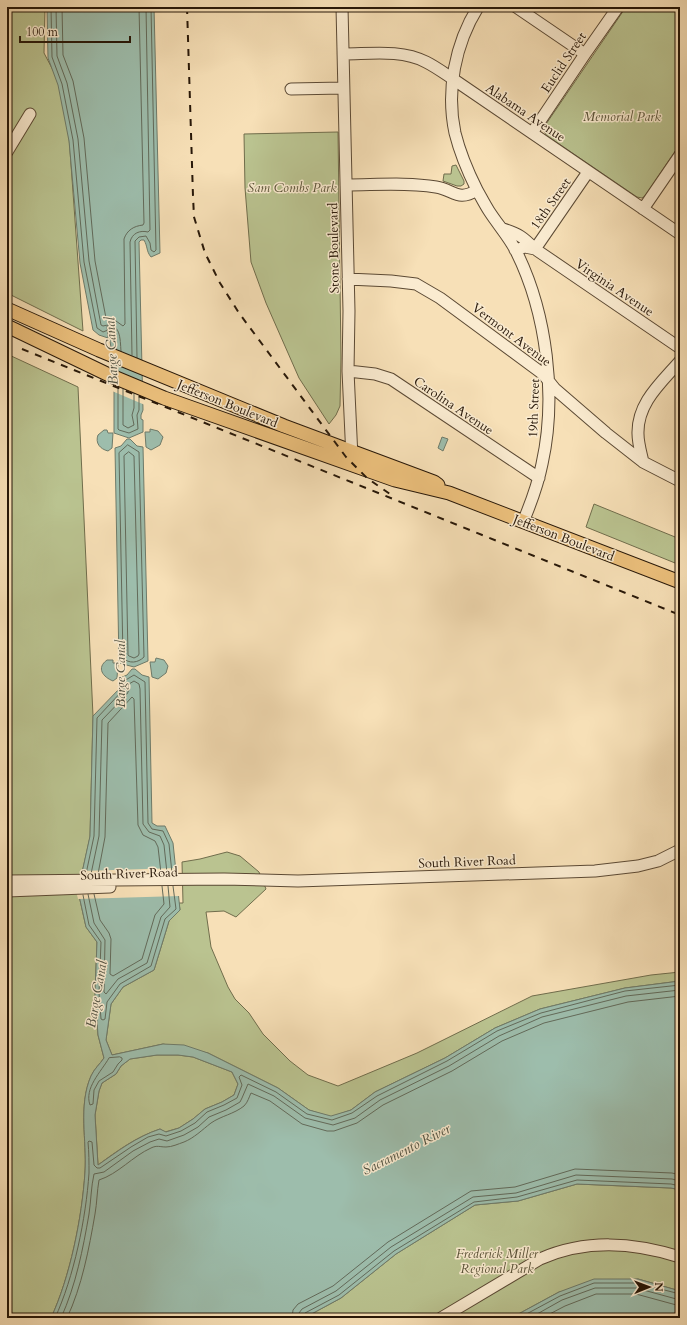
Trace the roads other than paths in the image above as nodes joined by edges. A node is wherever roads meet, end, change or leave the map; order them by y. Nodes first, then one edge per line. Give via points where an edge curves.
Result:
1 (342, 7) edge
2 (478, 7) edge
3 (516, 7) edge
4 (618, 7) edge
5 (343, 54) junction
6 (585, 54) junction
7 (453, 79) junction
8 (343, 88) junction
9 (291, 89) dead end
10 (30, 114) dead end
11 (532, 133) junction
12 (7, 152) edge
13 (680, 155) edge
14 (588, 172) junction
15 (346, 186) junction
16 (477, 190) junction
17 (643, 209) junction
18 (503, 229) junction
19 (680, 234) edge
20 (534, 249) junction
21 (515, 250) junction
22 (348, 279) junction
23 (7, 309) edge
24 (7, 326) edge
25 (680, 348) edge
26 (680, 361) edge
27 (348, 371) junction
28 (549, 381) junction
29 (351, 451) junction
30 (643, 462) junction
31 (352, 464) junction
32 (539, 478) junction
33 (680, 481) edge
34 (449, 493) junction
35 (523, 522) junction
36 (680, 582) edge
37 (680, 850) edge
38 (9, 886) edge
39 (680, 1257) edge
40 (441, 1318) edge

1 - 5 street, Stone Boulevard
2 - 7 street via 464,33
3 - 6 street
4 - 6 street, Euclid Street
5 - 7 street, Alabama Avenue via 404,55 426,62
5 - 8 street, Stone Boulevard
6 - 11 street, Euclid Street
7 - 11 street, Alabama Avenue
7 - 16 street via 456,133 465,164
8 - 9 street
8 - 15 street, Stone Boulevard
10 - 12 street
11 - 14 street, Alabama Avenue
13 - 17 street
14 - 17 street, Alabama Avenue
14 - 20 street, 18th Street
15 - 16 street via 406,184 439,188 462,196 468,196
15 - 22 street, Stone Boulevard
16 - 18 street, Virginia Avenue
17 - 19 street, Alabama Avenue
18 - 20 street, Virginia Avenue via 525,239
18 - 21 street, Virginia Avenue
20 - 21 street via 525,247
20 - 25 street, Virginia Avenue
21 - 28 street, 19th Street via 536,308 544,341
22 - 27 street, Stone Boulevard
22 - 28 street, Vermont Avenue via 416,284 440,298
23 - 29 main road, Jefferson Boulevard via 146,370
24 - 31 main road, Jefferson Boulevard via 109,375 164,398
26 - 30 street via 642,408 638,433
27 - 29 street, Stone Boulevard
27 - 32 street, Carolina Avenue via 391,379
28 - 30 street, Vermont Avenue via 606,433
28 - 32 street, 19th Street via 547,435
29 - 31 street, Stone Boulevard
29 - 34 main road, Jefferson Boulevard via 434,482
30 - 33 street, Vermont Avenue
31 - 34 main road, Jefferson Boulevard via 395,480
32 - 35 street, 19th Street
34 - 35 main road, Jefferson Boulevard
35 - 36 main road, Jefferson Boulevard
37 - 38 street, South River Road via 658,861 638,866 595,871 298,881 283,879
39 - 40 street via 643,1248 603,1244 569,1249 540,1259

